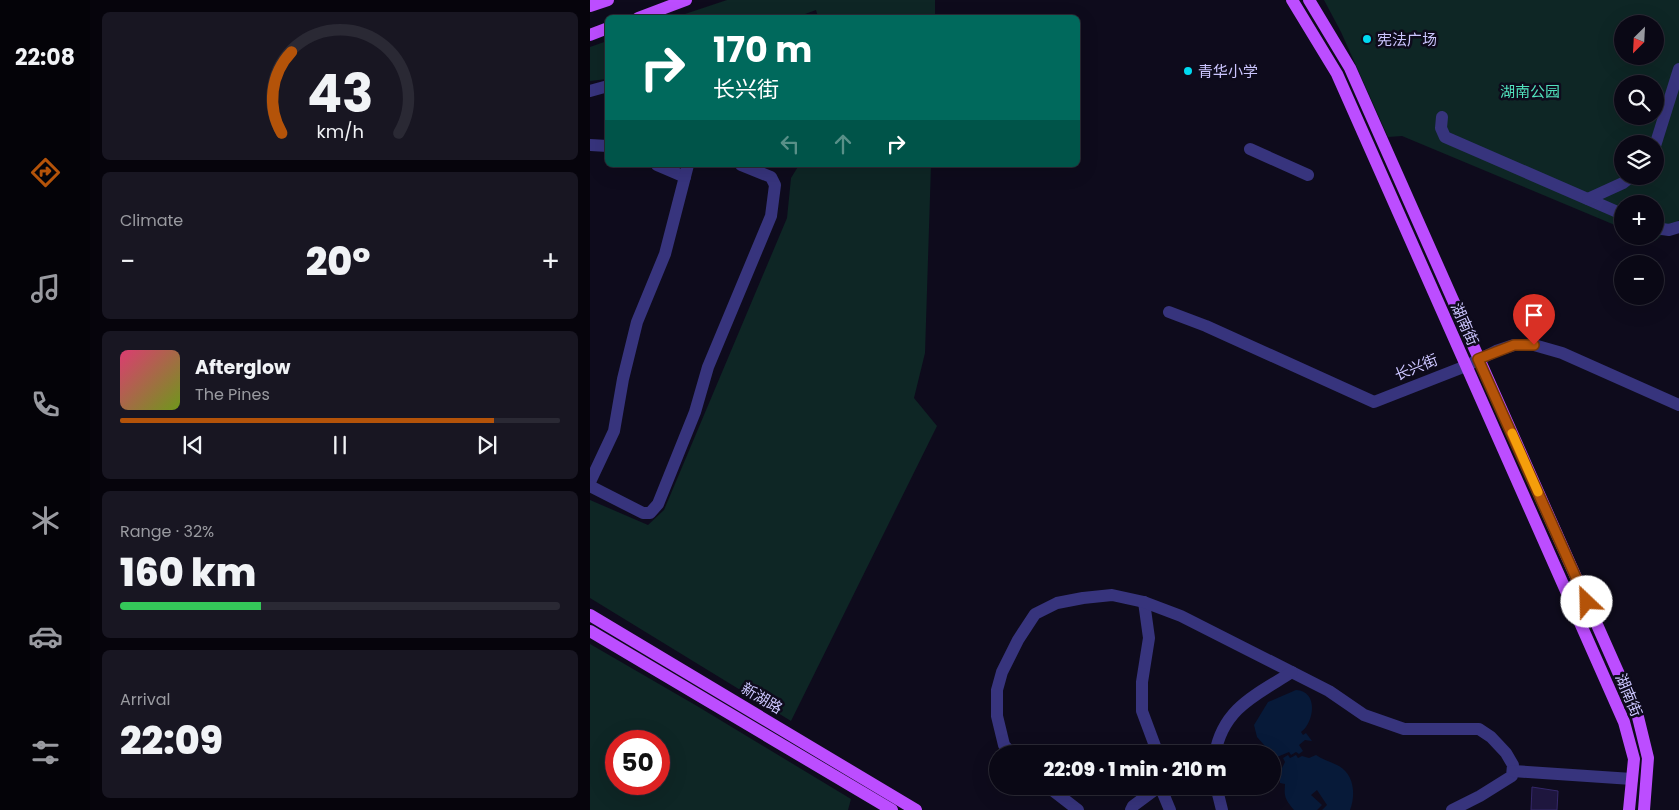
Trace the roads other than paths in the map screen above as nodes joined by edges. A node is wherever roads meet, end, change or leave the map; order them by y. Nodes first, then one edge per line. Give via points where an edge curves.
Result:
1 (608, 0) edge
2 (686, 0) edge
3 (1292, 0) edge
4 (1309, 0) edge
5 (590, 6) edge
6 (646, 15) edge
7 (605, 29) edge
8 (590, 35) edge
9 (1679, 69) edge
10 (605, 87) edge
11 (590, 91) edge
12 (1442, 117) dead end
13 (1658, 135) edge
14 (590, 145) edge
15 (605, 146) edge
16 (1250, 149) dead end
17 (667, 167) edge
18 (746, 167) edge
19 (687, 171) edge
20 (1308, 175) dead end
21 (1619, 185) edge
22 (1588, 199) junction
23 (1614, 210) edge
24 (1679, 227) edge
25 (1664, 229) edge
26 (1169, 312) dead end
27 (1478, 359) junction
28 (1466, 366) junction
29 (1679, 405) edge
30 (590, 484) edge
31 (1144, 602) junction
32 (590, 615) edge
33 (590, 631) edge
34 (1292, 672) junction
35 (1004, 745) edge
36 (1155, 745) edge
37 (1217, 745) edge
38 (1513, 770) junction
39 (1632, 779) junction
40 (1059, 795) edge
41 (1148, 795) edge
42 (1164, 795) edge
43 (1218, 795) edge
44 (892, 810) edge
45 (916, 810) edge
46 (1078, 810) edge
47 (1130, 810) edge
48 (1170, 810) edge
49 (1222, 810) edge
50 (1452, 810) edge
51 (1629, 810) edge
52 (1644, 810) edge

1 - 5 main road
2 - 6 main road
3 - 28 main road, 湖南街 via 1337,74
4 - 27 main road, 湖南街 via 1350,68
7 - 8 main road
9 - 13 street
10 - 11 street
12 - 22 street via 1441,128 1445,137
14 - 15 street
16 - 20 street
17 - 19 street
18 - 30 street via 771,177 775,185 772,216 708,367 695,412 658,504 650,513 643,513
19 - 30 street via 665,254 637,322 614,432
21 - 22 street
22 - 23 street
24 - 25 street
26 - 28 street, 长兴街 via 1374,402
27 - 28 street, 长兴街
27 - 29 street, 长兴街 via 1514,345 1534,345 1562,353
27 - 52 main road, 湖南街 via 1638,717 1648,758
28 - 39 main road, 湖南街 via 1624,722 1634,759
31 - 34 street via 1181,616
31 - 35 street via 1112,595 1093,597 1057,603 1035,614 1002,672 997,690 996,716
31 - 36 street via 1148,638 1142,711
32 - 45 main road, 新湖路
33 - 44 main road, 新湖路
34 - 37 street via 1240,705 1226,722
34 - 38 street via 1329,691 1364,715 1404,729 1479,729 1491,736 1506,753
38 - 39 street
38 - 50 street via 1512,776
39 - 51 main road, 湖南街
40 - 46 street
41 - 47 street
42 - 48 street
43 - 49 street

